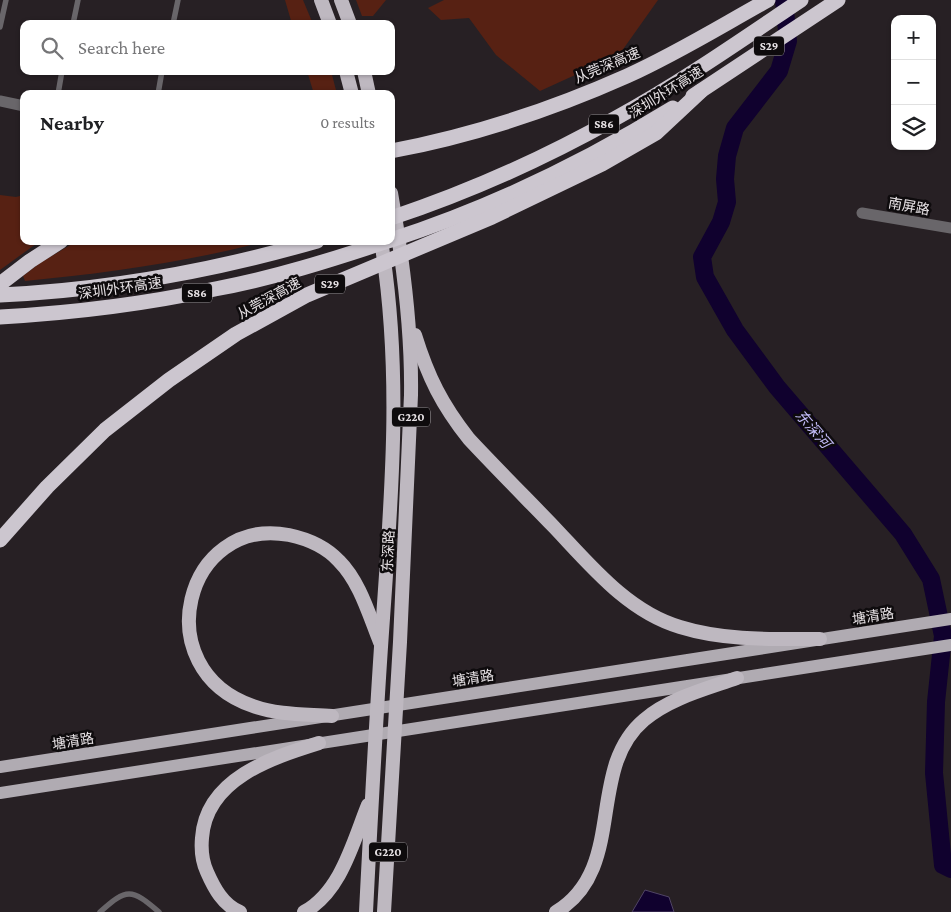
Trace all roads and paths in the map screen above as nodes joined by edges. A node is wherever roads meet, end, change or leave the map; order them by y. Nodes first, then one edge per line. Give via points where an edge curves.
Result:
1 (6, 0) edge
2 (78, 0) edge
3 (178, 0) edge
4 (321, 0) edge
5 (341, 0) edge
6 (768, 0) edge
7 (801, 0) edge
8 (838, 0) edge
9 (74, 20) edge
10 (174, 20) edge
11 (328, 20) edge
12 (348, 20) edge
13 (0, 27) edge
14 (61, 75) edge
15 (161, 75) edge
16 (347, 75) edge
17 (365, 75) edge
18 (59, 90) edge
19 (159, 90) edge
20 (351, 90) edge
21 (368, 90) edge
22 (701, 91) junction
23 (0, 101) edge
24 (20, 105) edge
25 (395, 150) edge
26 (862, 213) dead end
27 (395, 216) edge
28 (395, 217) edge
29 (951, 228) edge
30 (395, 239) edge
31 (55, 245) edge
32 (302, 245) edge
33 (377, 245) edge
34 (381, 245) edge
35 (0, 284) edge
36 (0, 295) edge
37 (408, 308) junction
38 (0, 316) edge
39 (0, 540) edge
40 (951, 619) edge
41 (820, 639) junction
42 (381, 645) junction
43 (951, 645) edge
44 (737, 678) junction
45 (332, 716) junction
46 (319, 743) junction
47 (0, 767) edge
48 (0, 793) edge
49 (372, 795) junction
50 (100, 912) edge
51 (159, 912) edge
52 (240, 912) edge
53 (304, 912) edge
54 (366, 912) edge
55 (384, 912) edge
56 (556, 912) edge

1 - 13 lane
2 - 9 lane
3 - 10 lane
4 - 11 highway
5 - 12 highway
6 - 25 highway, 从莞深高速 via 665,58 588,92 474,131
7 - 27 highway, 深圳外环高速 / S86 via 607,123 485,182
8 - 22 highway, 深圳外环高速 / S29
14 - 18 lane
15 - 19 lane
16 - 20 highway
17 - 21 highway
22 - 30 highway, 深圳外环高速 / S86 via 552,175 469,212
22 - 39 highway, 从莞深高速 / S29 via 656,133 602,164 474,225 307,295 236,334 162,385 105,430 46,487
23 - 24 street
26 - 29 street, 南屏路
28 - 37 highway, 东深路 / G220
31 - 35 highway
32 - 36 highway, 深圳外环高速 / S86 via 164,277 88,288
33 - 38 highway, 深圳外环高速 / S86 via 217,289 87,309
34 - 42 highway, 东深路 / G220 via 392,330 394,407
37 - 41 highway via 433,385 455,422 594,569 634,604 678,627 698,632
37 - 55 highway, 东深路 / G220 via 411,432
40 - 41 main road, 塘清路
41 - 45 main road, 塘清路
42 - 45 highway via 348,572 339,560 306,539 259,534 230,545 208,565 192,595 188,622 193,649 206,674 226,693 250,705 291,714
42 - 49 highway, 东深路 / G220
43 - 44 main road
44 - 46 main road
44 - 56 highway via 668,704 643,720 633,731 618,758 602,842 592,873 574,898
45 - 47 main road, 塘清路
46 - 48 main road
46 - 52 highway via 282,755 246,774 218,794 208,811 202,828 205,868 223,900
49 - 53 highway via 334,884 324,897
49 - 54 highway, 东深路 / G220
50 - 51 lane via 120,896 131,894 144,899

